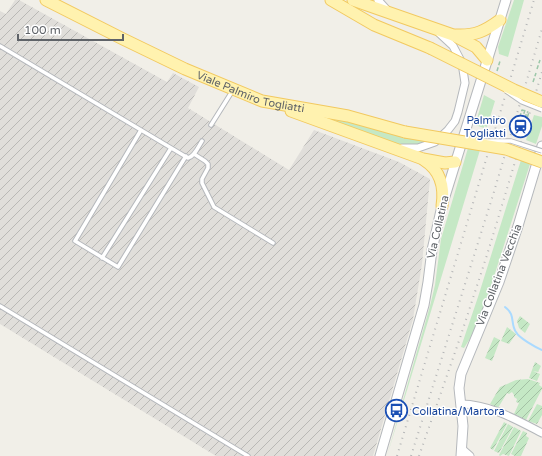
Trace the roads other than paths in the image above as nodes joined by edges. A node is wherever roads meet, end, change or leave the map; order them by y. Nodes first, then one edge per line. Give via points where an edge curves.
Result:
1 (46, 0) edge
2 (331, 0) edge
3 (354, 0) edge
4 (378, 0) edge
5 (506, 0) edge
6 (390, 13) junction
7 (500, 20) junction
8 (424, 25) junction
9 (453, 35) junction
10 (0, 46) edge
11 (490, 61) junction
12 (485, 76) junction
13 (234, 89) junction
14 (262, 101) junction
15 (542, 102) edge
16 (542, 110) edge
17 (211, 125) dead end
18 (141, 130) junction
19 (202, 141) dead end
20 (470, 143) junction
21 (542, 146) edge
22 (171, 148) junction
23 (392, 148) junction
24 (542, 151) edge
25 (194, 154) junction
26 (186, 156) junction
27 (423, 159) junction
28 (455, 162) junction
29 (542, 162) edge
30 (442, 206) junction
31 (273, 243) dead end
32 (102, 258) junction
33 (0, 306) edge
34 (460, 404) junction
35 (542, 433) edge
36 (462, 453) edge
37 (248, 456) edge
38 (380, 456) edge
39 (470, 456) edge

1 - 13 main road, Viale Palmiro Togliatti via 185,69
2 - 12 main road, bridge via 374,25 430,48
3 - 6 main road
4 - 6 street
5 - 7 street, Via Collatina
6 - 8 main road
7 - 9 main road via 480,32
7 - 11 street, Via Collatina
8 - 9 main road
8 - 23 street via 446,39 459,55 465,80 461,101 455,120 438,140 418,148
9 - 11 main road via 476,47
10 - 18 lane
11 - 28 street, Via Collatina
12 - 15 main road, bridge
12 - 16 lane, bridge via 517,99
13 - 14 main road, Viale Palmiro Togliatti
13 - 17 lane
14 - 20 main road, Viale Palmiro Togliatti, bridge via 348,116 405,132
14 - 23 main road
18 - 22 lane
18 - 32 lane via 75,241
19 - 25 lane
20 - 24 lane, Viale Palmiro Togliatti, bridge via 490,140 511,141
20 - 29 main road, Viale Palmiro Togliatti, bridge via 506,149
21 - 34 street, Via Collatina Vecchia via 501,276 462,368 459,385
22 - 26 lane
22 - 32 lane
23 - 27 main road
25 - 26 lane via 190,158
25 - 31 lane via 208,164 202,183 214,207
26 - 32 lane via 118,267
27 - 28 main road
27 - 30 main road via 434,168 441,181
28 - 30 street, Via Collatina
30 - 38 street, Via Collatina via 424,305
33 - 37 lane
34 - 35 street via 486,407
34 - 36 street, Via Collatina Vecchia via 463,426
36 - 39 street

